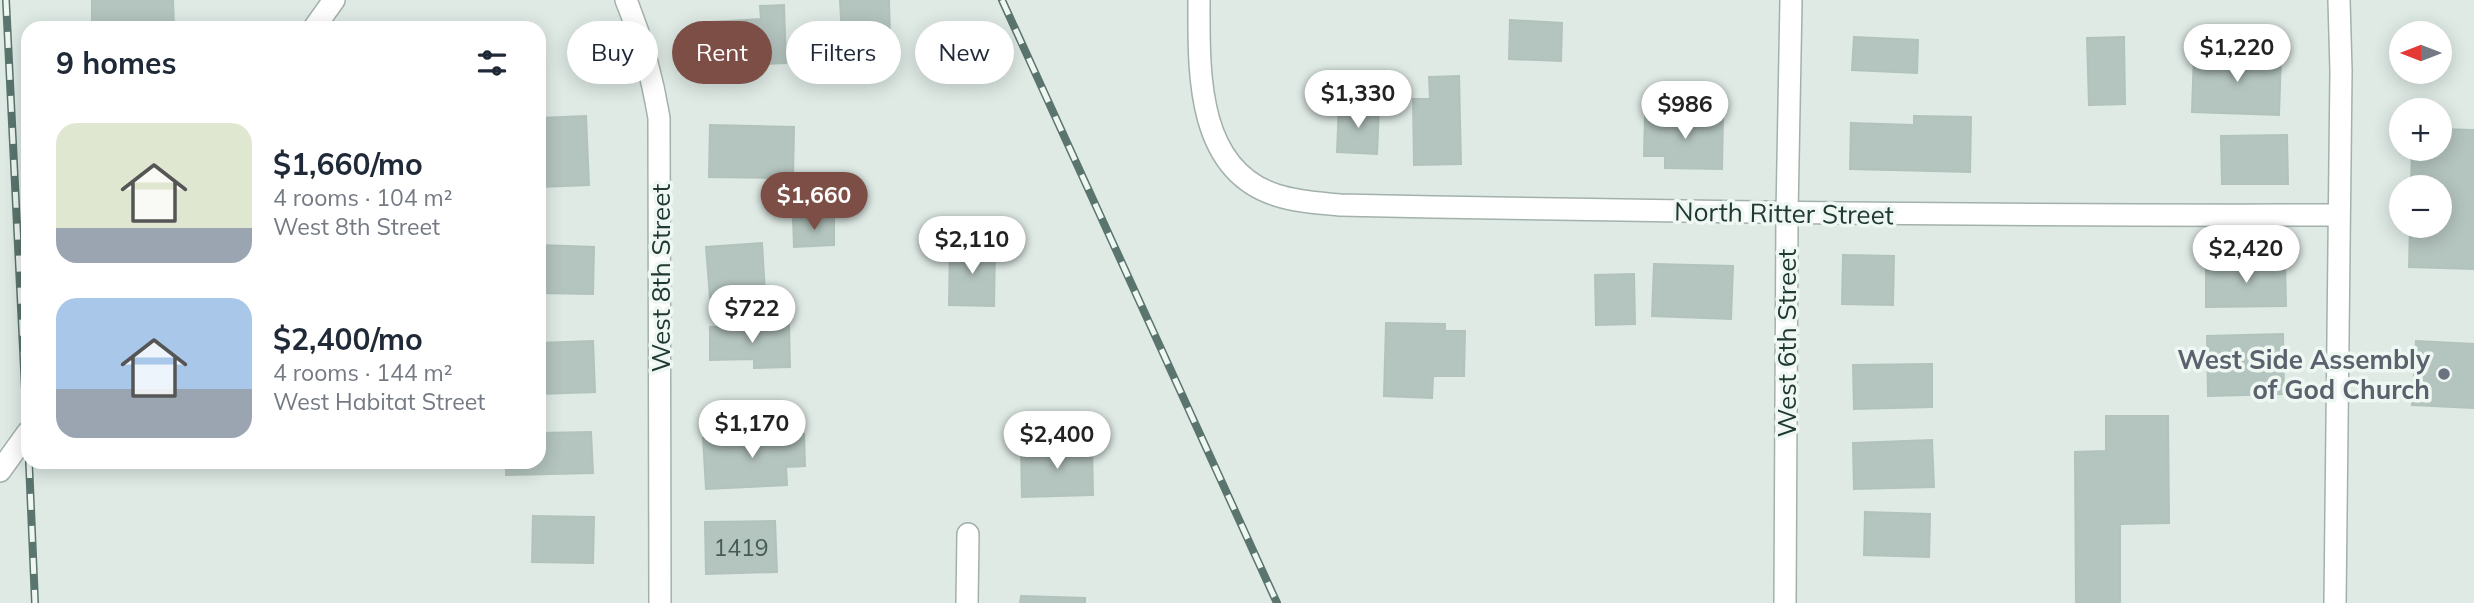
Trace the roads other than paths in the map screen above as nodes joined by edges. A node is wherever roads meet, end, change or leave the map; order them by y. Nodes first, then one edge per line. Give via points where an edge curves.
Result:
1 (334, 0) edge
2 (626, 0) edge
3 (1199, 0) edge
4 (1791, 0) edge
5 (2339, 0) edge
6 (319, 21) edge
7 (1787, 214) junction
8 (2338, 215) junction
9 (21, 442) edge
10 (0, 471) edge
11 (968, 534) dead end
12 (660, 603) edge
13 (967, 603) edge
14 (1784, 603) edge
15 (2335, 603) edge

1 - 6 street
2 - 12 street, West 8th Street via 643,41 659,118
3 - 7 street, North Ritter Street via 1199,65 1211,131 1237,173 1276,195 1340,205
4 - 7 street, West 6th Street
5 - 8 street
7 - 8 street, North Ritter Street
7 - 14 street, West 6th Street
8 - 15 street
9 - 10 street
11 - 13 street

